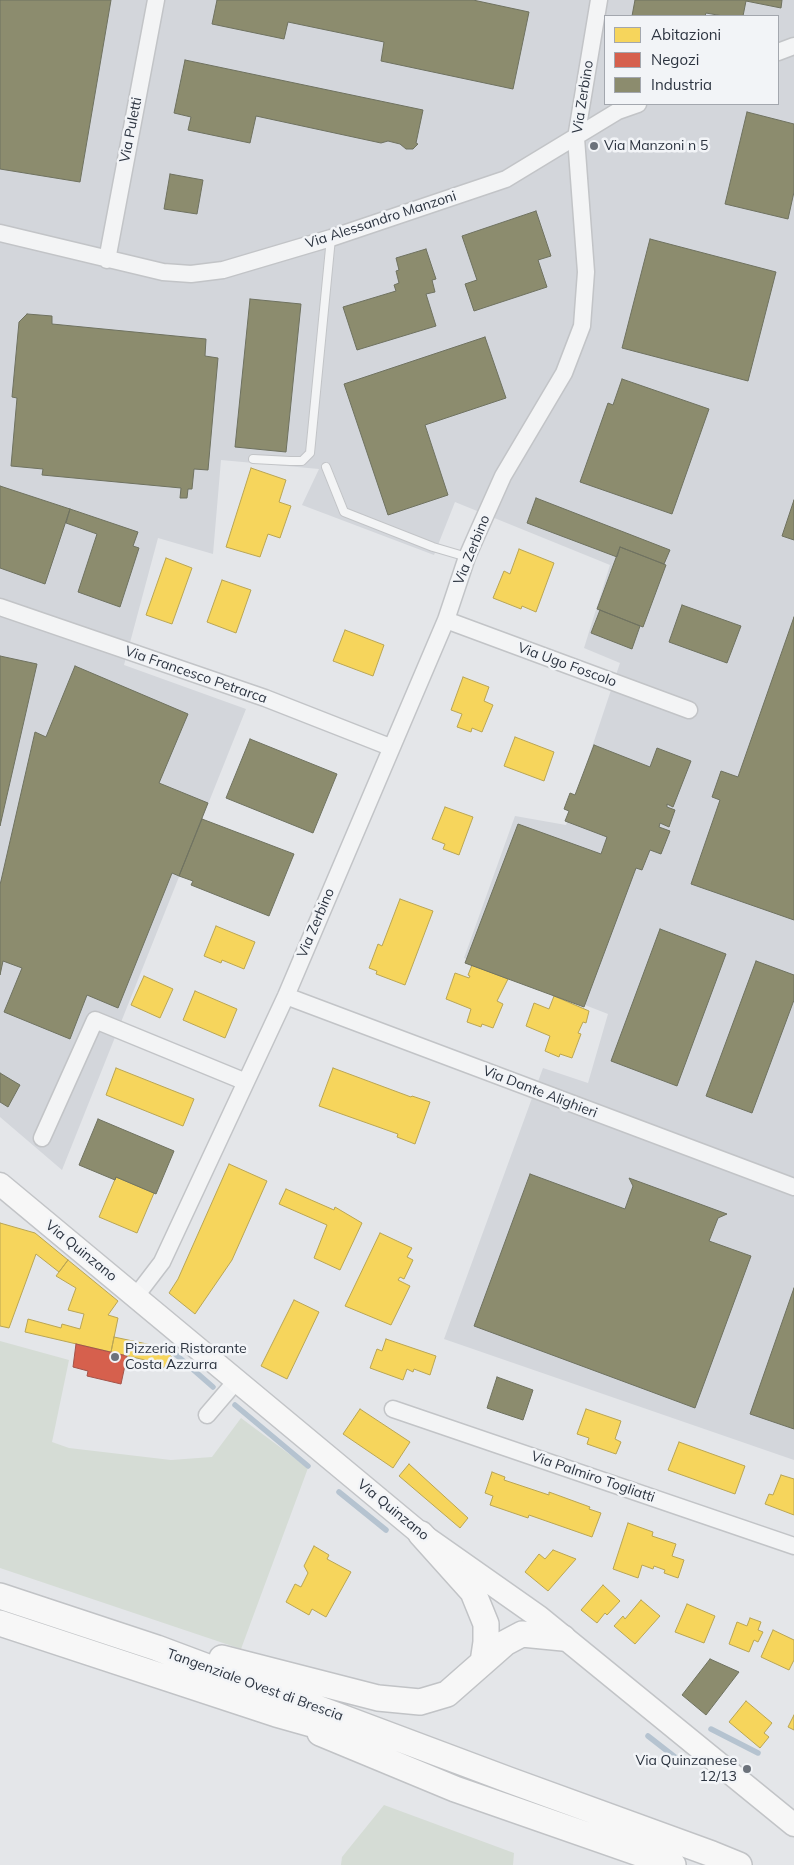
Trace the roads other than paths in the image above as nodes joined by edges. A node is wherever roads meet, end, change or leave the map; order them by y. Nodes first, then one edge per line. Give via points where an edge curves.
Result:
1 (156, 0) edge
2 (599, 0) edge
3 (794, 46) edge
4 (779, 52) edge
5 (635, 105) edge
6 (576, 138) junction
7 (0, 234) edge
8 (331, 238) junction
9 (107, 260) junction
10 (252, 459) dead end
11 (326, 468) dead end
12 (467, 557) junction
13 (0, 607) edge
14 (446, 620) junction
15 (689, 710) dead end
16 (390, 748) junction
17 (286, 996) junction
18 (246, 1082) junction
19 (42, 1138) dead end
20 (0, 1184) edge
21 (794, 1187) edge
22 (136, 1296) junction
23 (237, 1380) junction
24 (393, 1409) dead end
25 (207, 1415) dead end
26 (421, 1534) junction
27 (794, 1546) edge
28 (0, 1596) edge
29 (0, 1623) edge
30 (0, 1635) edge
31 (563, 1638) junction
32 (59, 1643) junction
33 (157, 1648) junction
34 (483, 1662) junction
35 (276, 1714) junction
36 (509, 1780) junction
37 (794, 1825) edge
38 (673, 1865) edge
39 (739, 1865) edge

1 - 9 street, Via Puletti
2 - 6 street, Via Zerbino
3 - 4 street
5 - 6 street, Via Alessandro Manzoni via 618,111
6 - 8 street, Via Alessandro Manzoni via 506,180
6 - 12 street, Via Zerbino via 586,272 582,326 564,373 503,476
7 - 9 street, Via Alessandro Manzoni
8 - 9 street, Via Alessandro Manzoni via 223,270 191,274 163,272
8 - 10 lane via 310,454 302,461
11 - 12 lane via 344,512
12 - 14 street, Via Zerbino
13 - 16 street, Via Francesco Petrarca via 265,698
14 - 15 street, Via Ugo Foscolo
14 - 16 street, Via Zerbino
16 - 17 street, Via Zerbino
17 - 18 street, Via Zerbino
17 - 21 street, Via Dante Alighieri
18 - 19 street via 95,1020
18 - 22 street, Via Zerbino via 162,1262
20 - 22 street, Via Quinzano
22 - 23 street, Via Quinzano
23 - 25 street
23 - 26 street, Via Quinzano
24 - 27 street, Via Palmiro Togliatti
26 - 31 street, Via Quinzano via 540,1617
26 - 34 main road via 473,1592 486,1624
28 - 33 main road, Tangenziale Ovest di Brescia
29 - 32 main road, Tangenziale Ovest di Brescia
30 - 32 street
31 - 34 main road via 522,1634 505,1643
31 - 37 street, Via Quinzano
32 - 35 main road, Tangenziale Ovest di Brescia
33 - 34 main road via 212,1655 378,1698 420,1702 447,1694
33 - 36 main road, Tangenziale Ovest di Brescia
35 - 36 main road, Tangenziale Ovest di Brescia
35 - 38 main road via 455,1789
36 - 39 main road, Tangenziale Ovest di Brescia

